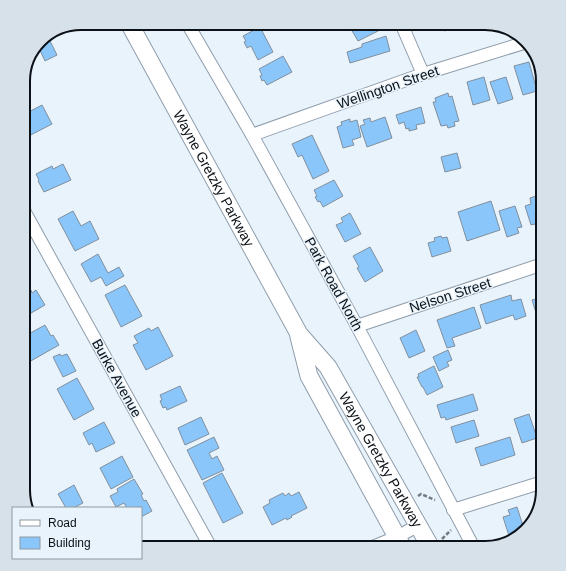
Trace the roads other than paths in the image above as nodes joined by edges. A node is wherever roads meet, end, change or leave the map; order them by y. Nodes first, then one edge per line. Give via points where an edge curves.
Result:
1 (133, 30) edge
2 (191, 30) edge
3 (404, 30) edge
4 (520, 44) edge
5 (423, 74) junction
6 (252, 135) junction
7 (30, 222) edge
8 (536, 266) edge
9 (357, 326) junction
10 (298, 334) junction
11 (536, 484) edge
12 (452, 508) junction
13 (419, 525) junction
14 (207, 541) edge
15 (399, 541) edge
16 (401, 541) edge
17 (432, 541) edge
18 (470, 541) edge

1 - 10 main road, Wayne Gretzky Parkway
2 - 6 street, Park Road North
3 - 5 street
4 - 5 street, Wellington Street
5 - 6 street, Wellington Street
6 - 9 street, Park Road North
7 - 14 street, Burke Avenue
8 - 9 street, Nelson Street
9 - 12 street, Park Road North
10 - 13 main road, Wayne Gretzky Parkway via 328,367
10 - 15 main road, Wayne Gretzky Parkway via 309,376
11 - 12 street
12 - 18 street, Park Road North
13 - 16 street
13 - 17 main road, Wayne Gretzky Parkway

